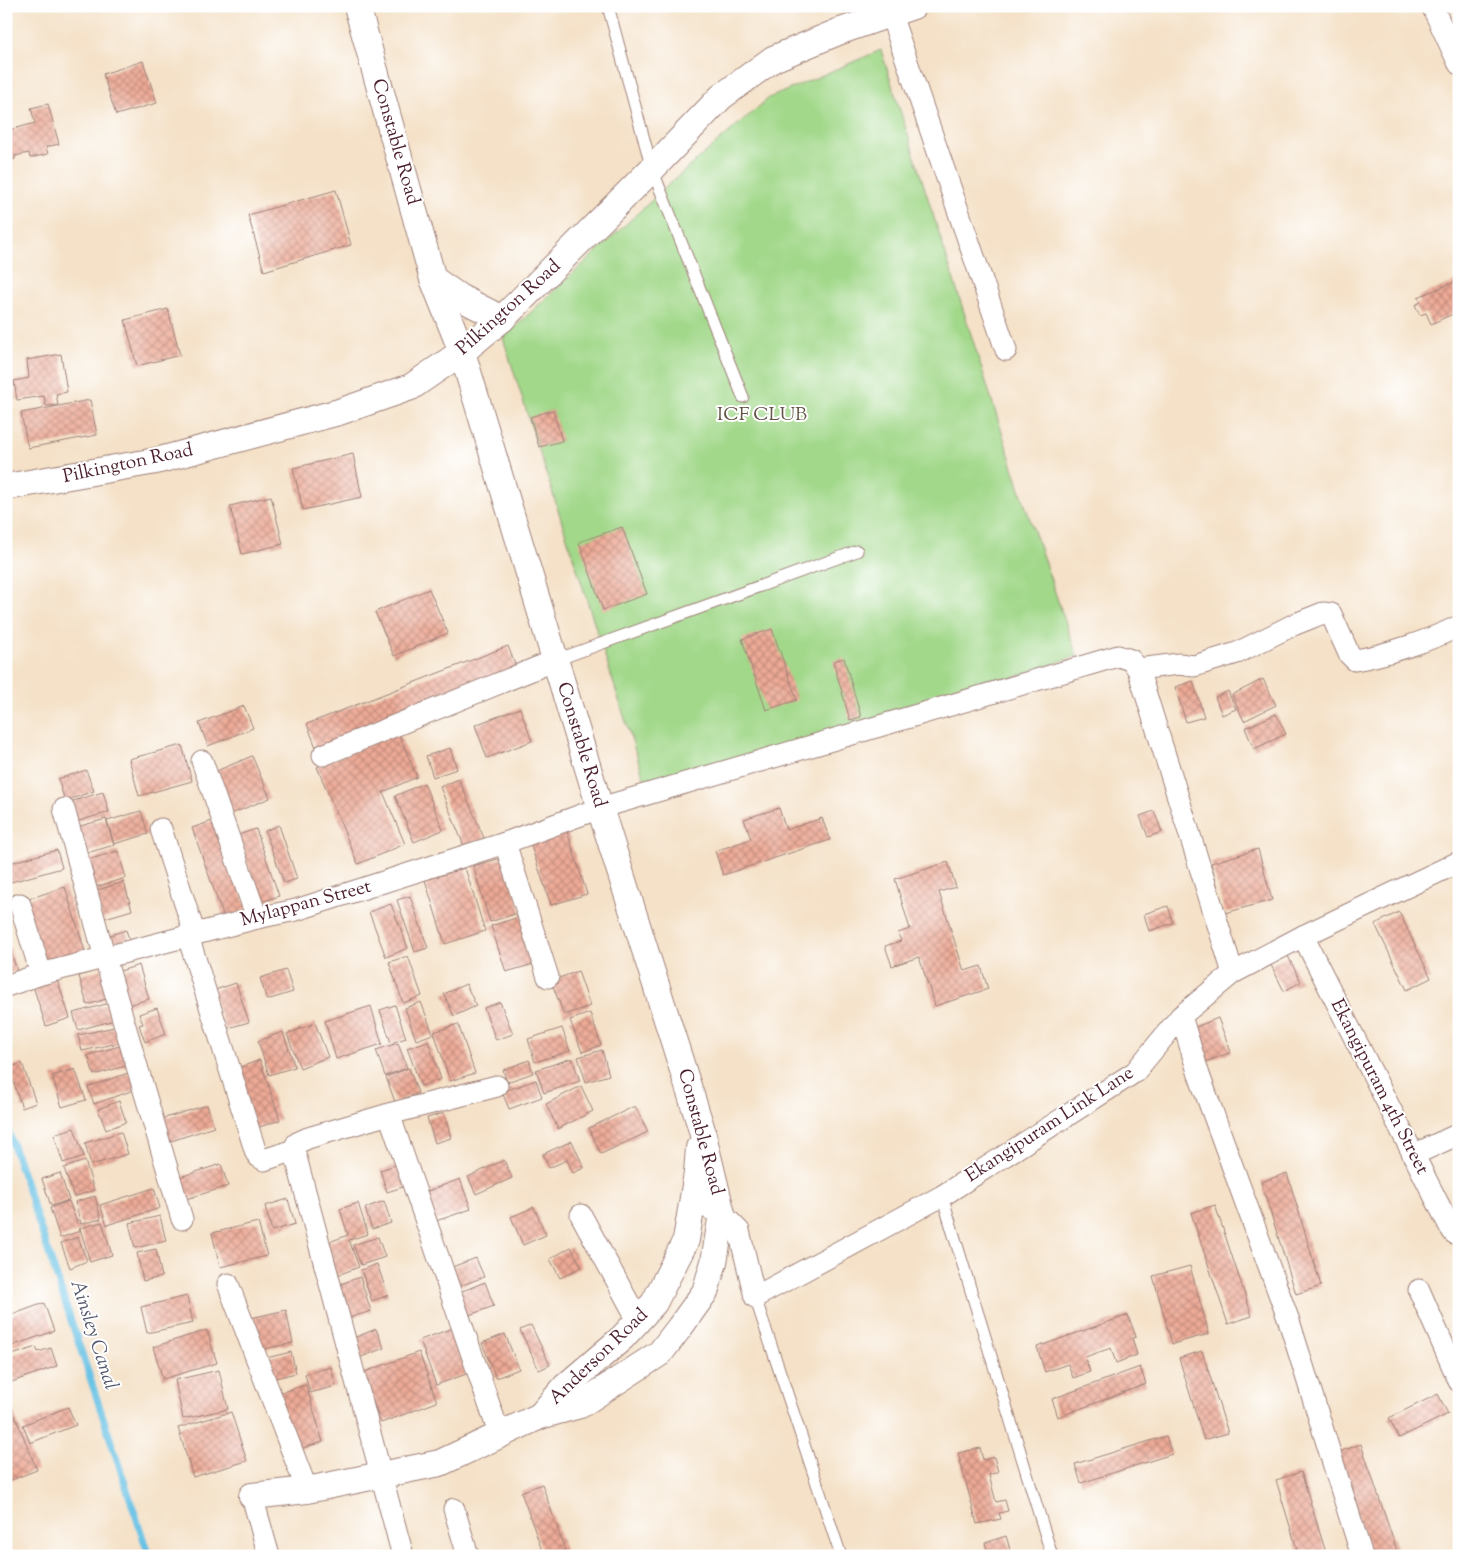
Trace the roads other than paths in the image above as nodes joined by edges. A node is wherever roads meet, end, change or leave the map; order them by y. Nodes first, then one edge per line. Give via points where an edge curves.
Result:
1 (356, 6) edge
2 (608, 6) edge
3 (1432, 6) edge
4 (902, 11) edge
5 (1459, 64) edge
6 (652, 169) junction
7 (433, 278) junction
8 (502, 319) junction
9 (1006, 350) dead end
10 (462, 352) junction
11 (743, 397) dead end
12 (6, 487) edge
13 (857, 551) dead end
14 (1459, 626) edge
15 (556, 660) junction
16 (1138, 669) junction
17 (323, 755) dead end
18 (202, 761) dead end
19 (600, 808) junction
20 (64, 809) dead end
21 (161, 829) dead end
22 (504, 843) junction
23 (1459, 862) edge
24 (20, 904) dead end
25 (257, 918) junction
26 (192, 935) junction
27 (1303, 936) junction
28 (105, 958) junction
29 (1232, 973) junction
30 (41, 974) junction
31 (548, 976) dead end
32 (6, 986) edge
33 (1181, 1016) junction
34 (497, 1086) dead end
35 (389, 1114) junction
36 (701, 1127) junction
37 (1459, 1134) edge
38 (294, 1150) junction
39 (1414, 1155) junction
40 (942, 1196) junction
41 (692, 1201) junction
42 (722, 1214) junction
43 (581, 1215) dead end
44 (182, 1219) dead end
45 (1459, 1235) edge
46 (228, 1284) dead end
47 (1419, 1290) dead end
48 (755, 1297) junction
49 (638, 1320) junction
50 (660, 1352) joint
51 (1459, 1381) edge
52 (540, 1416) junction
53 (500, 1436) junction
54 (382, 1475) junction
55 (307, 1490) junction
56 (252, 1496) joint
57 (454, 1510) dead end
58 (269, 1556) edge
59 (403, 1556) edge
60 (468, 1556) edge
61 (841, 1556) edge
62 (1052, 1556) edge
63 (1362, 1556) edge

1 - 7 street, Constable Road
2 - 6 lane
3 - 5 street
4 - 6 street, Pilkington Road via 838,32 773,59 721,97
4 - 9 street
6 - 8 street, Pilkington Road
6 - 11 lane
7 - 8 street via 458,297
7 - 10 street, Constable Road
8 - 10 street, Pilkington Road
10 - 12 street, Pilkington Road via 411,387 339,412 156,461
10 - 15 street, Constable Road
13 - 15 lane
14 - 16 street via 1355,660 1349,654 1331,614 1323,613 1237,653 1194,666 1178,664
15 - 17 street
15 - 19 street, Constable Road
16 - 19 street, Mylappan Street via 1131,660 1118,656
16 - 29 street
18 - 25 street
19 - 22 street, Mylappan Street
19 - 36 street, Constable Road
20 - 28 street
21 - 26 street
22 - 25 street, Mylappan Street via 296,910
22 - 31 street
23 - 27 street, Ekangipuram Link Lane
24 - 30 street
25 - 26 street, Mylappan Street
26 - 28 street, Mylappan Street
26 - 38 street via 256,1153 264,1160
27 - 29 street, Ekangipuram Link Lane
27 - 39 street, Ekangipuram 4th Street
28 - 30 street, Mylappan Street
28 - 44 street
29 - 33 street, Ekangipuram Link Lane
30 - 32 street, Mylappan Street
33 - 40 street, Ekangipuram Link Lane via 1135,1072
33 - 63 street via 1288,1321
34 - 35 street
35 - 38 street via 308,1138 298,1143
35 - 53 street
36 - 41 street, Anderson Road
36 - 42 street, Constable Road
37 - 39 street
38 - 54 street
39 - 45 street, Ekangipuram 4th Street via 1450,1227
40 - 48 street, Ekangipuram Link Lane
40 - 62 lane
41 - 42 street, Constable Road
41 - 49 street, Anderson Road via 686,1240 654,1303
42 - 48 street, Constable Road via 738,1231
42 - 50 street, Constable Road via 705,1292
43 - 49 street
46 - 55 street
47 - 51 street
48 - 61 lane
49 - 52 street, Anderson Road via 566,1386
50 - 52 street, Anderson Road via 580,1405
52 - 53 street, Anderson Road
53 - 54 street, Anderson Road via 440,1464
54 - 55 street, Anderson Road
54 - 59 street
55 - 56 street, Anderson Road
56 - 58 street
57 - 60 street

